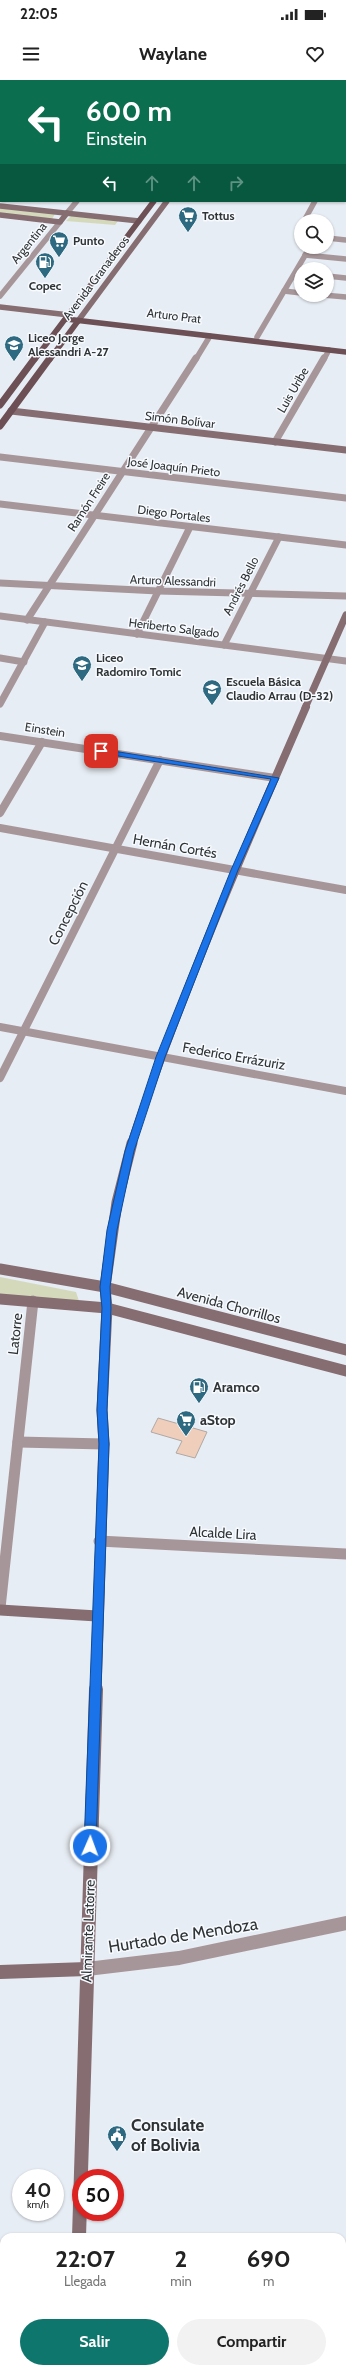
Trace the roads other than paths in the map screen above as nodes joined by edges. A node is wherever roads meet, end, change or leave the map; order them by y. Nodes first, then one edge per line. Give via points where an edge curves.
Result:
1 (76, 202) edge
2 (153, 202) edge
3 (166, 202) edge
4 (315, 202) edge
5 (0, 206) edge
6 (68, 213) junction
7 (308, 214) edge
8 (0, 215) edge
9 (139, 221) junction
10 (60, 222) junction
11 (334, 239) edge
12 (346, 240) edge
13 (306, 255) joint
14 (346, 259) edge
15 (303, 262) edge
16 (334, 277) edge
17 (294, 278) edge
18 (346, 278) edge
19 (284, 291) junction
20 (294, 292) edge
21 (0, 296) edge
22 (334, 296) edge
23 (346, 298) edge
24 (0, 307) edge
25 (0, 312) edge
26 (67, 317) junction
27 (79, 318) junction
28 (210, 336) junction
29 (257, 337) junction
30 (346, 347) edge
31 (329, 350) junction
32 (346, 352) edge
33 (0, 405) edge
34 (11, 411) junction
35 (0, 426) edge
36 (153, 428) junction
37 (275, 442) junction
38 (346, 450) edge
39 (0, 457) edge
40 (123, 472) junction
41 (346, 498) edge
42 (0, 504) edge
43 (94, 515) junction
44 (190, 527) junction
45 (279, 538) junction
46 (346, 546) edge
47 (0, 583) edge
48 (49, 587) junction
49 (158, 591) junction
50 (250, 594) junction
51 (346, 596) edge
52 (346, 615) edge
53 (0, 616) edge
54 (27, 620) junction
55 (45, 622) junction
56 (137, 634) junction
57 (224, 645) junction
58 (0, 658) edge
59 (327, 659) junction
60 (346, 661) edge
61 (24, 662) junction
62 (0, 704) edge
63 (0, 736) edge
64 (42, 742) junction
65 (160, 760) junction
66 (275, 778) junction
67 (0, 813) edge
68 (0, 828) edge
69 (115, 849) junction
70 (234, 870) junction
71 (346, 890) edge
72 (0, 1027) edge
73 (23, 1031) junction
74 (160, 1057) junction
75 (0, 1078) edge
76 (346, 1090) edge
77 (0, 1269) edge
78 (105, 1287) junction
79 (0, 1299) edge
80 (33, 1301) junction
81 (106, 1308) junction
82 (346, 1350) edge
83 (346, 1371) edge
84 (18, 1442) junction
85 (104, 1444) junction
86 (99, 1542) junction
87 (346, 1554) edge
88 (0, 1609) edge
89 (97, 1616) junction
90 (346, 1924) edge
91 (87, 1969) junction
92 (0, 1972) edge
93 (79, 2233) edge

1 - 6 street
2 - 9 main road, Avenida Granaderos
3 - 27 main road, Avenida Granaderos
4 - 7 street
5 - 6 main road
6 - 9 main road
6 - 10 main road
8 - 10 main road
9 - 26 main road, Avenida Granaderos
10 - 21 street, Argentina
11 - 12 street
13 - 14 street
13 - 15 street
16 - 18 street
17 - 19 street
19 - 20 street
19 - 29 street
22 - 23 street
24 - 26 main road, Arturo Prat
25 - 26 main road, Arturo Prat
26 - 27 main road, Arturo Prat
26 - 33 main road, Avenida Granaderos
27 - 28 main road, Arturo Prat
27 - 29 main road, Arturo Prat
27 - 34 main road, Avenida Granaderos
28 - 31 main road, Arturo Prat
28 - 36 street, Ramón Freire
29 - 30 main road, Arturo Prat
31 - 32 main road, Arturo Prat
31 - 37 street, Luis Uribe
34 - 35 main road, Avenida Granaderos
34 - 36 main road, Simón Bolívar
36 - 37 main road, Simón Bolívar
36 - 40 street, Ramón Freire
37 - 38 main road, Simón Bolívar
39 - 40 street, José Joaquín Prieto
40 - 41 street, José Joaquín Prieto
40 - 43 street, Ramón Freire
42 - 43 street, Diego Portales
43 - 44 street, Diego Portales
43 - 48 street, Ramón Freire
44 - 45 street, Diego Portales
44 - 49 street
45 - 46 street, Diego Portales
45 - 50 street, Andrés Bello
47 - 48 street, Arturo Alessandri
48 - 49 street, Arturo Alessandri
48 - 54 street, Ramón Freire
49 - 50 street, Arturo Alessandri
49 - 56 street
50 - 51 street, Arturo Alessandri
50 - 57 street, Andrés Bello
52 - 59 main road, Almirante Latorre
53 - 54 street, Heriberto Salgado
54 - 55 street, Heriberto Salgado
55 - 56 street, Heriberto Salgado
55 - 61 street
56 - 57 street, Heriberto Salgado
57 - 59 street, Heriberto Salgado
58 - 61 street
59 - 60 street, Heriberto Salgado
59 - 66 main road, Almirante Latorre
61 - 62 street
63 - 64 street, Einstein
64 - 65 street, Einstein
64 - 67 street
65 - 66 street, Einstein
65 - 69 street, Concepción
66 - 70 main road, Almirante Latorre
68 - 69 street, Hernán Cortés
69 - 70 street, Hernán Cortés
69 - 73 street, Concepción
70 - 71 street, Hernán Cortés
70 - 74 main road, Almirante Latorre
72 - 73 street, Federico Errázuriz
73 - 74 street, Federico Errázuriz
73 - 75 street, Concepción
74 - 76 street, Federico Errázuriz
74 - 78 main road, Almirante Latorre via 123,1175 112,1230
77 - 78 main road, Avenida Chorrillos
78 - 81 main road, Almirante Latorre
78 - 82 main road, Avenida Chorrillos
79 - 80 main road
80 - 81 main road
80 - 84 street, Latorre
81 - 83 main road
81 - 85 main road, Almirante Latorre via 102,1410
84 - 85 street
84 - 88 street, Latorre
85 - 86 main road, Almirante Latorre
86 - 87 street, Alcalde Lira
86 - 89 main road, Almirante Latorre
88 - 89 main road
89 - 91 main road, Almirante Latorre
90 - 91 street, Hurtado de Mendoza via 179,1958
91 - 92 main road, Hurtado de Mendoza
91 - 93 main road, Almirante Latorre

